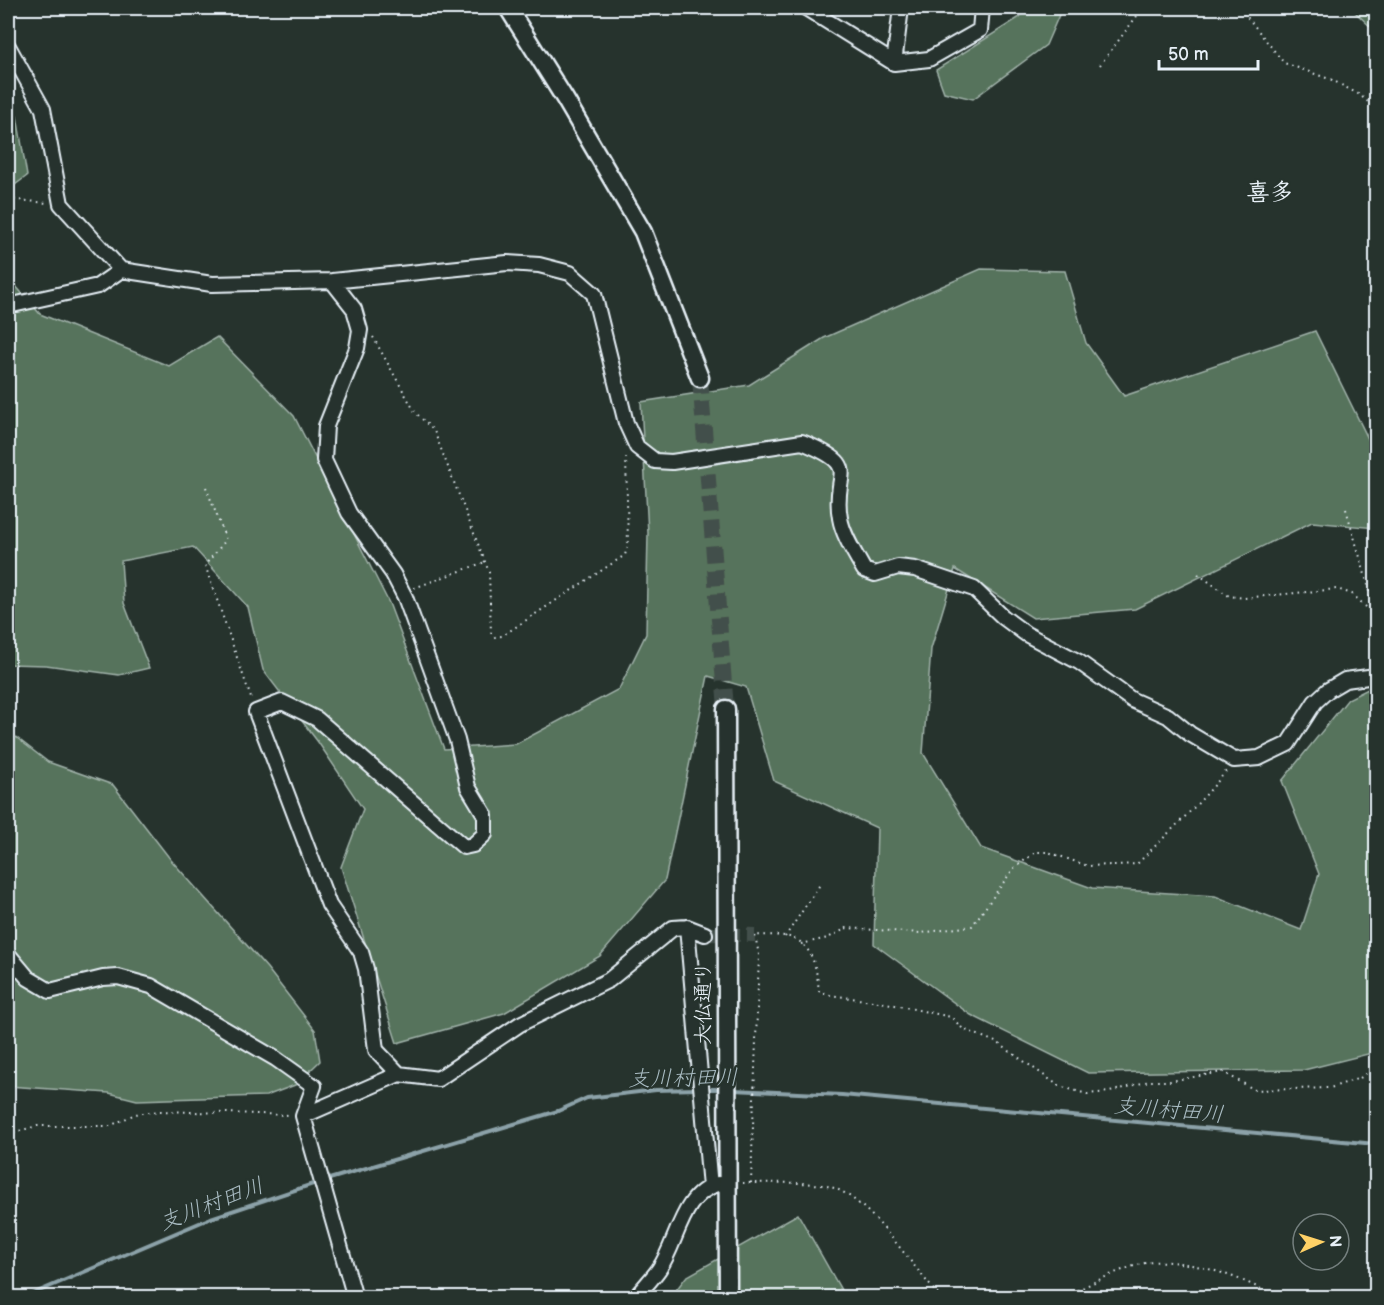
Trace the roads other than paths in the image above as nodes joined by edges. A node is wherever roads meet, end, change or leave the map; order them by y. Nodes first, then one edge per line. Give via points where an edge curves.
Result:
1 (508, 8) edge
2 (901, 8) edge
3 (982, 8) edge
4 (813, 9) edge
5 (8, 46) edge
6 (894, 63) junction
7 (122, 270) junction
8 (332, 281) junction
9 (8, 306) edge
10 (700, 378) tunnel mouth
11 (1377, 676) edge
12 (726, 709) tunnel mouth
13 (687, 927) junction
14 (705, 934) tunnel mouth
15 (8, 954) edge
16 (399, 1074) junction
17 (303, 1116) junction
18 (726, 1182) junction
19 (710, 1186) junction
20 (355, 1298) edge
21 (634, 1298) edge
22 (728, 1298) edge

1 - 10 street via 643,232
2 - 6 street
3 - 6 street via 980,30 929,59
4 - 6 street
5 - 7 street via 43,109 61,204
7 - 8 street via 212,284
7 - 9 street via 98,286
8 - 11 street via 507,263 539,265 570,273 594,294 626,423 637,447 655,461 672,462 802,442 821,450 836,459 843,473 840,519 864,570 875,573 898,567 915,568 974,589 1026,634 1079,662 1132,700 1167,716 1234,760 1259,759 1288,744 1315,702 1329,690 1345,680
8 - 16 street via 354,309 359,324 357,348 326,426 324,460 349,513 402,592 457,740 468,787 485,814 485,834 473,845 464,847 316,719 282,702 256,712 329,905 361,952 376,1050
12 - 18 street, 大仏通り
13 - 14 street
13 - 16 street via 673,928 609,980 520,1024 438,1079
13 - 19 street
15 - 17 street via 28,978 50,991 118,977 151,986 276,1059 314,1086
16 - 17 street
17 - 20 street
18 - 19 street
18 - 22 street, 大仏通り
19 - 21 street via 692,1202 660,1268

